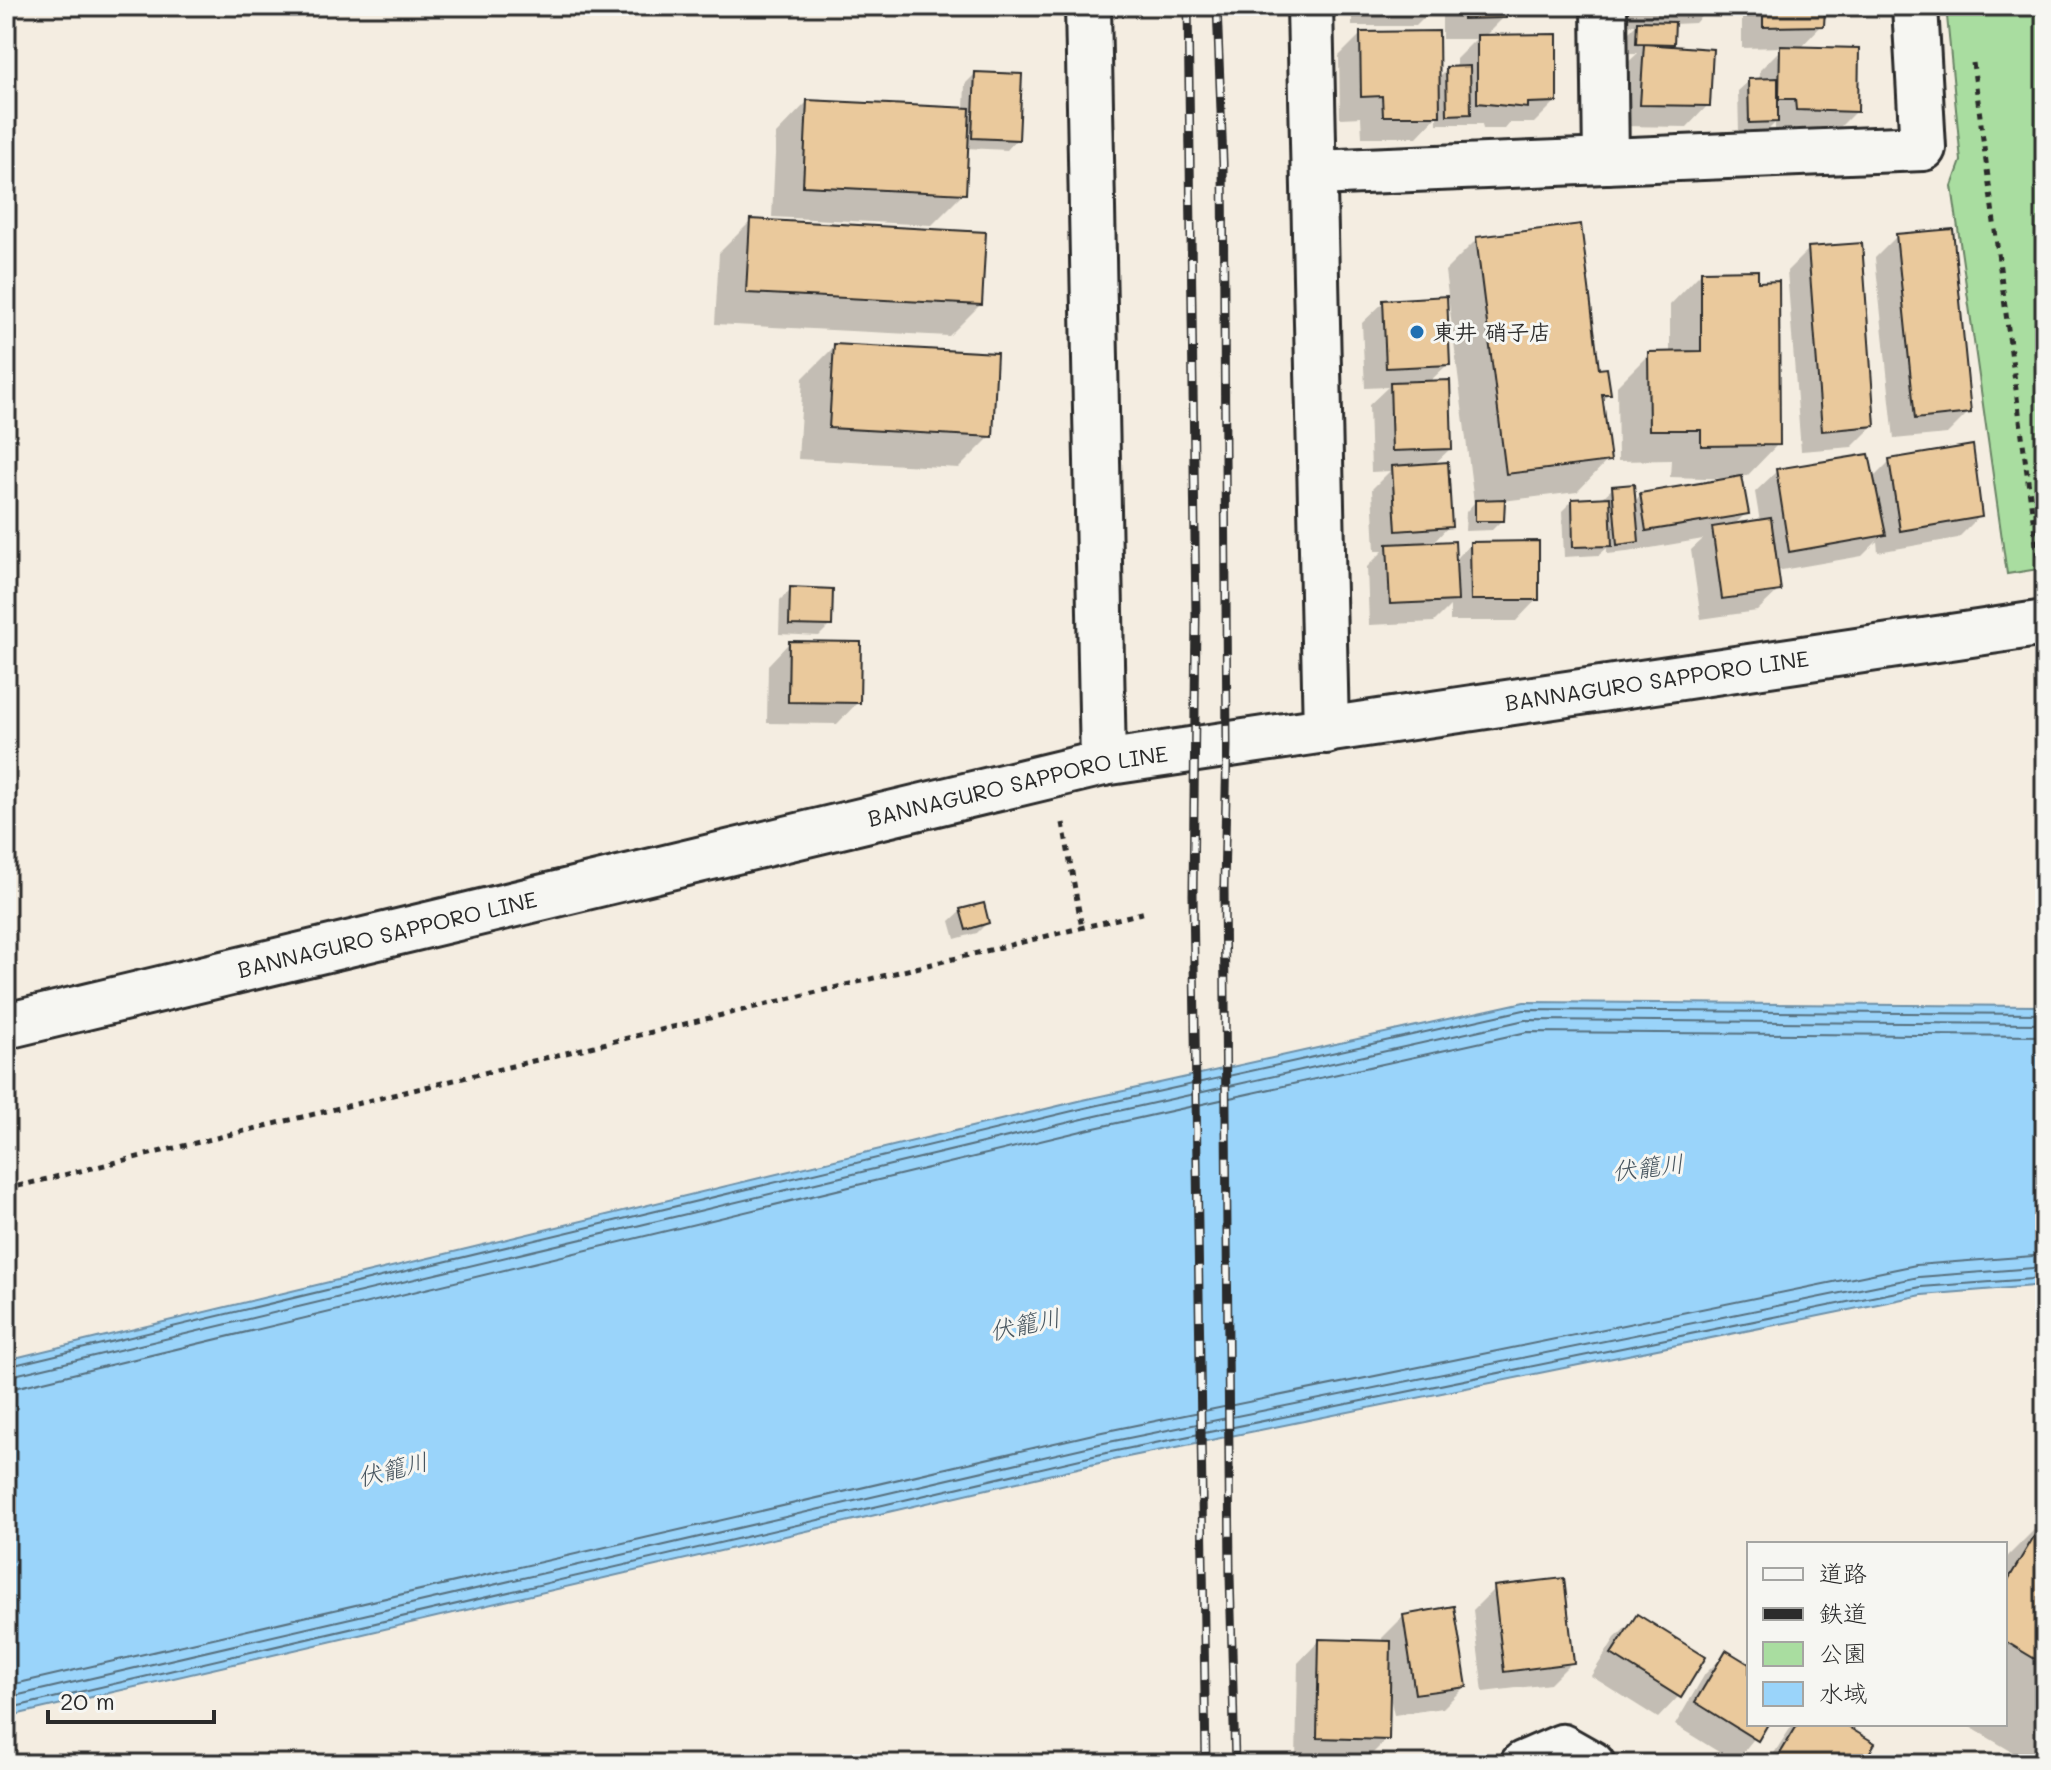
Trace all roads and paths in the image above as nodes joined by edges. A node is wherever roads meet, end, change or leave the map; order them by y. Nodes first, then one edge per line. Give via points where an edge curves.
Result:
1 (1088, 6) edge
2 (1310, 6) edge
3 (1604, 6) edge
4 (1915, 6) edge
5 (1972, 53) dead end
6 (1606, 161) junction
7 (1315, 173) junction
8 (2040, 575) dead end
9 (2045, 623) edge
10 (1326, 731) junction
11 (1103, 763) junction
12 (1053, 775) junction
13 (1146, 912) dead end
14 (1082, 928) junction
15 (6, 1026) edge
16 (6, 1189) edge
17 (1523, 1764) edge
18 (1592, 1764) edge

1 - 11 street
2 - 7 street
3 - 6 street
4 - 6 street via 1923,148
5 - 8 path
6 - 7 street
7 - 10 street
9 - 10 street, BANNAGURO SAPPORO LINE
10 - 11 street, BANNAGURO SAPPORO LINE
11 - 12 street, BANNAGURO SAPPORO LINE
12 - 14 path
12 - 15 street, BANNAGURO SAPPORO LINE
13 - 14 path
14 - 16 path
17 - 18 street via 1562,1747

